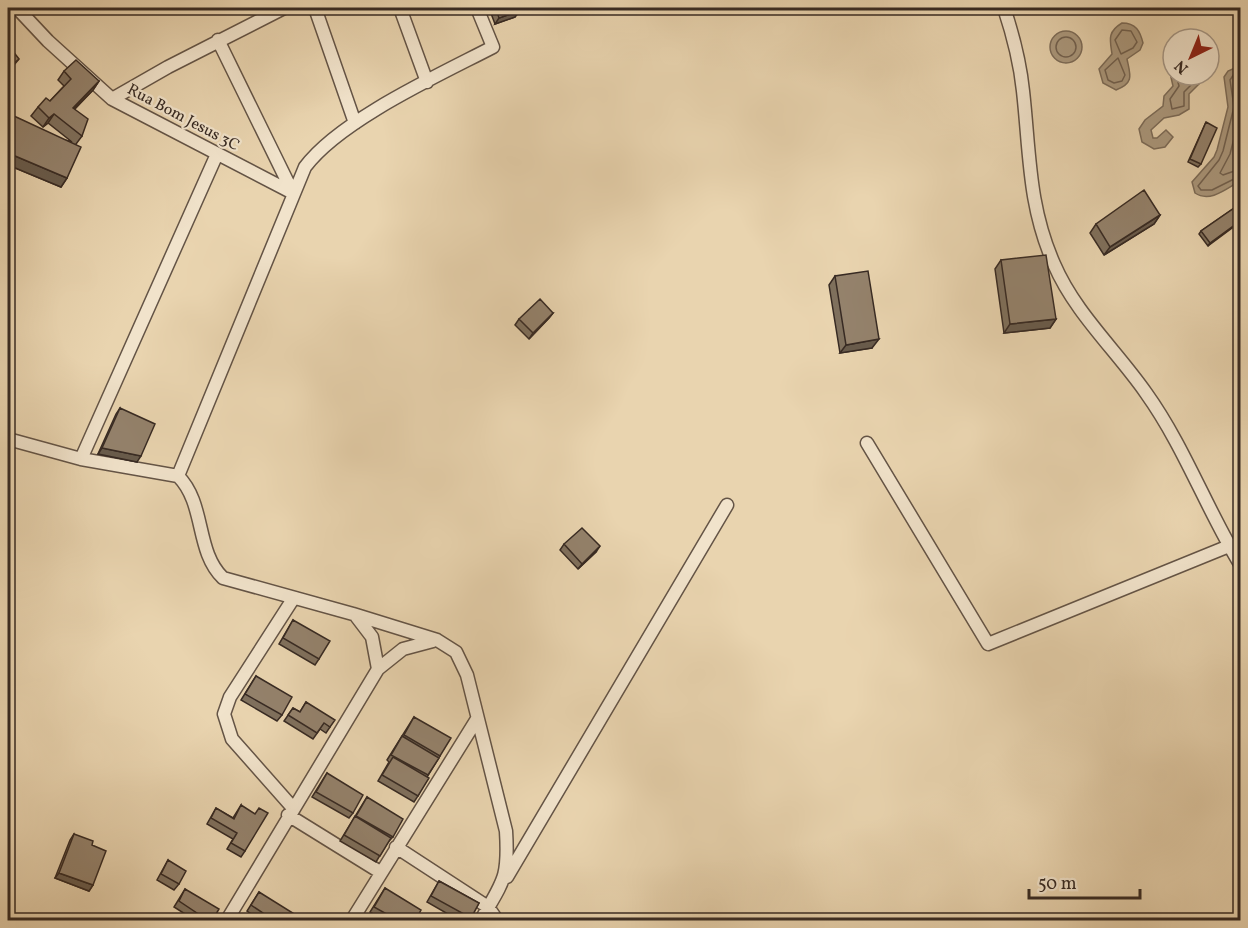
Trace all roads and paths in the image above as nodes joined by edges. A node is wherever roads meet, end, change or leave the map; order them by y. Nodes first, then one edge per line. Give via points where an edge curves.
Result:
1 (17, 8) edge
2 (284, 8) edge
3 (315, 8) edge
4 (400, 8) edge
5 (477, 8) edge
6 (1004, 8) edge
7 (218, 40) junction
8 (427, 82) junction
9 (112, 99) junction
10 (355, 123) junction
11 (217, 154) junction
12 (292, 194) junction
13 (8, 439) edge
14 (867, 444) dead end
15 (81, 459) junction
16 (178, 476) junction
17 (727, 505) dead end
18 (1229, 546) junction
19 (1240, 564) edge
20 (293, 599) junction
21 (353, 614) junction
22 (437, 640) junction
23 (378, 669) junction
24 (477, 719) junction
25 (290, 812) junction
26 (396, 848) junction
27 (380, 872) junction
28 (505, 881) junction
29 (488, 907) junction
30 (227, 921) edge
31 (352, 921) edge
32 (481, 921) edge
33 (497, 921) edge

1 - 9 street, Rua Bom Jesus 3C
2 - 7 street
3 - 10 street
4 - 8 street
5 - 8 street via 493,47
6 - 18 street via 1015,41 1023,92 1031,193 1054,264 1080,309 1146,393 1175,438
7 - 9 street
7 - 12 street
8 - 10 street
9 - 11 street, Rua Bom Jesus 3C
10 - 12 street via 315,153
11 - 12 street, Rua Bom Jesus 3C
11 - 15 street
12 - 16 street
13 - 15 street
14 - 18 street via 988,644
15 - 16 street
16 - 20 street via 195,500 211,565 217,572 231,582
17 - 28 street
18 - 19 street
20 - 21 street
20 - 25 street via 230,697 224,714 232,739
21 - 22 street
21 - 23 street via 372,637
22 - 23 street via 403,649
22 - 24 street via 456,652
23 - 25 street
24 - 26 street
24 - 28 street via 503,813
25 - 27 street
25 - 30 street
26 - 27 street
26 - 29 street
27 - 31 street
28 - 29 street
29 - 32 street
29 - 33 street

